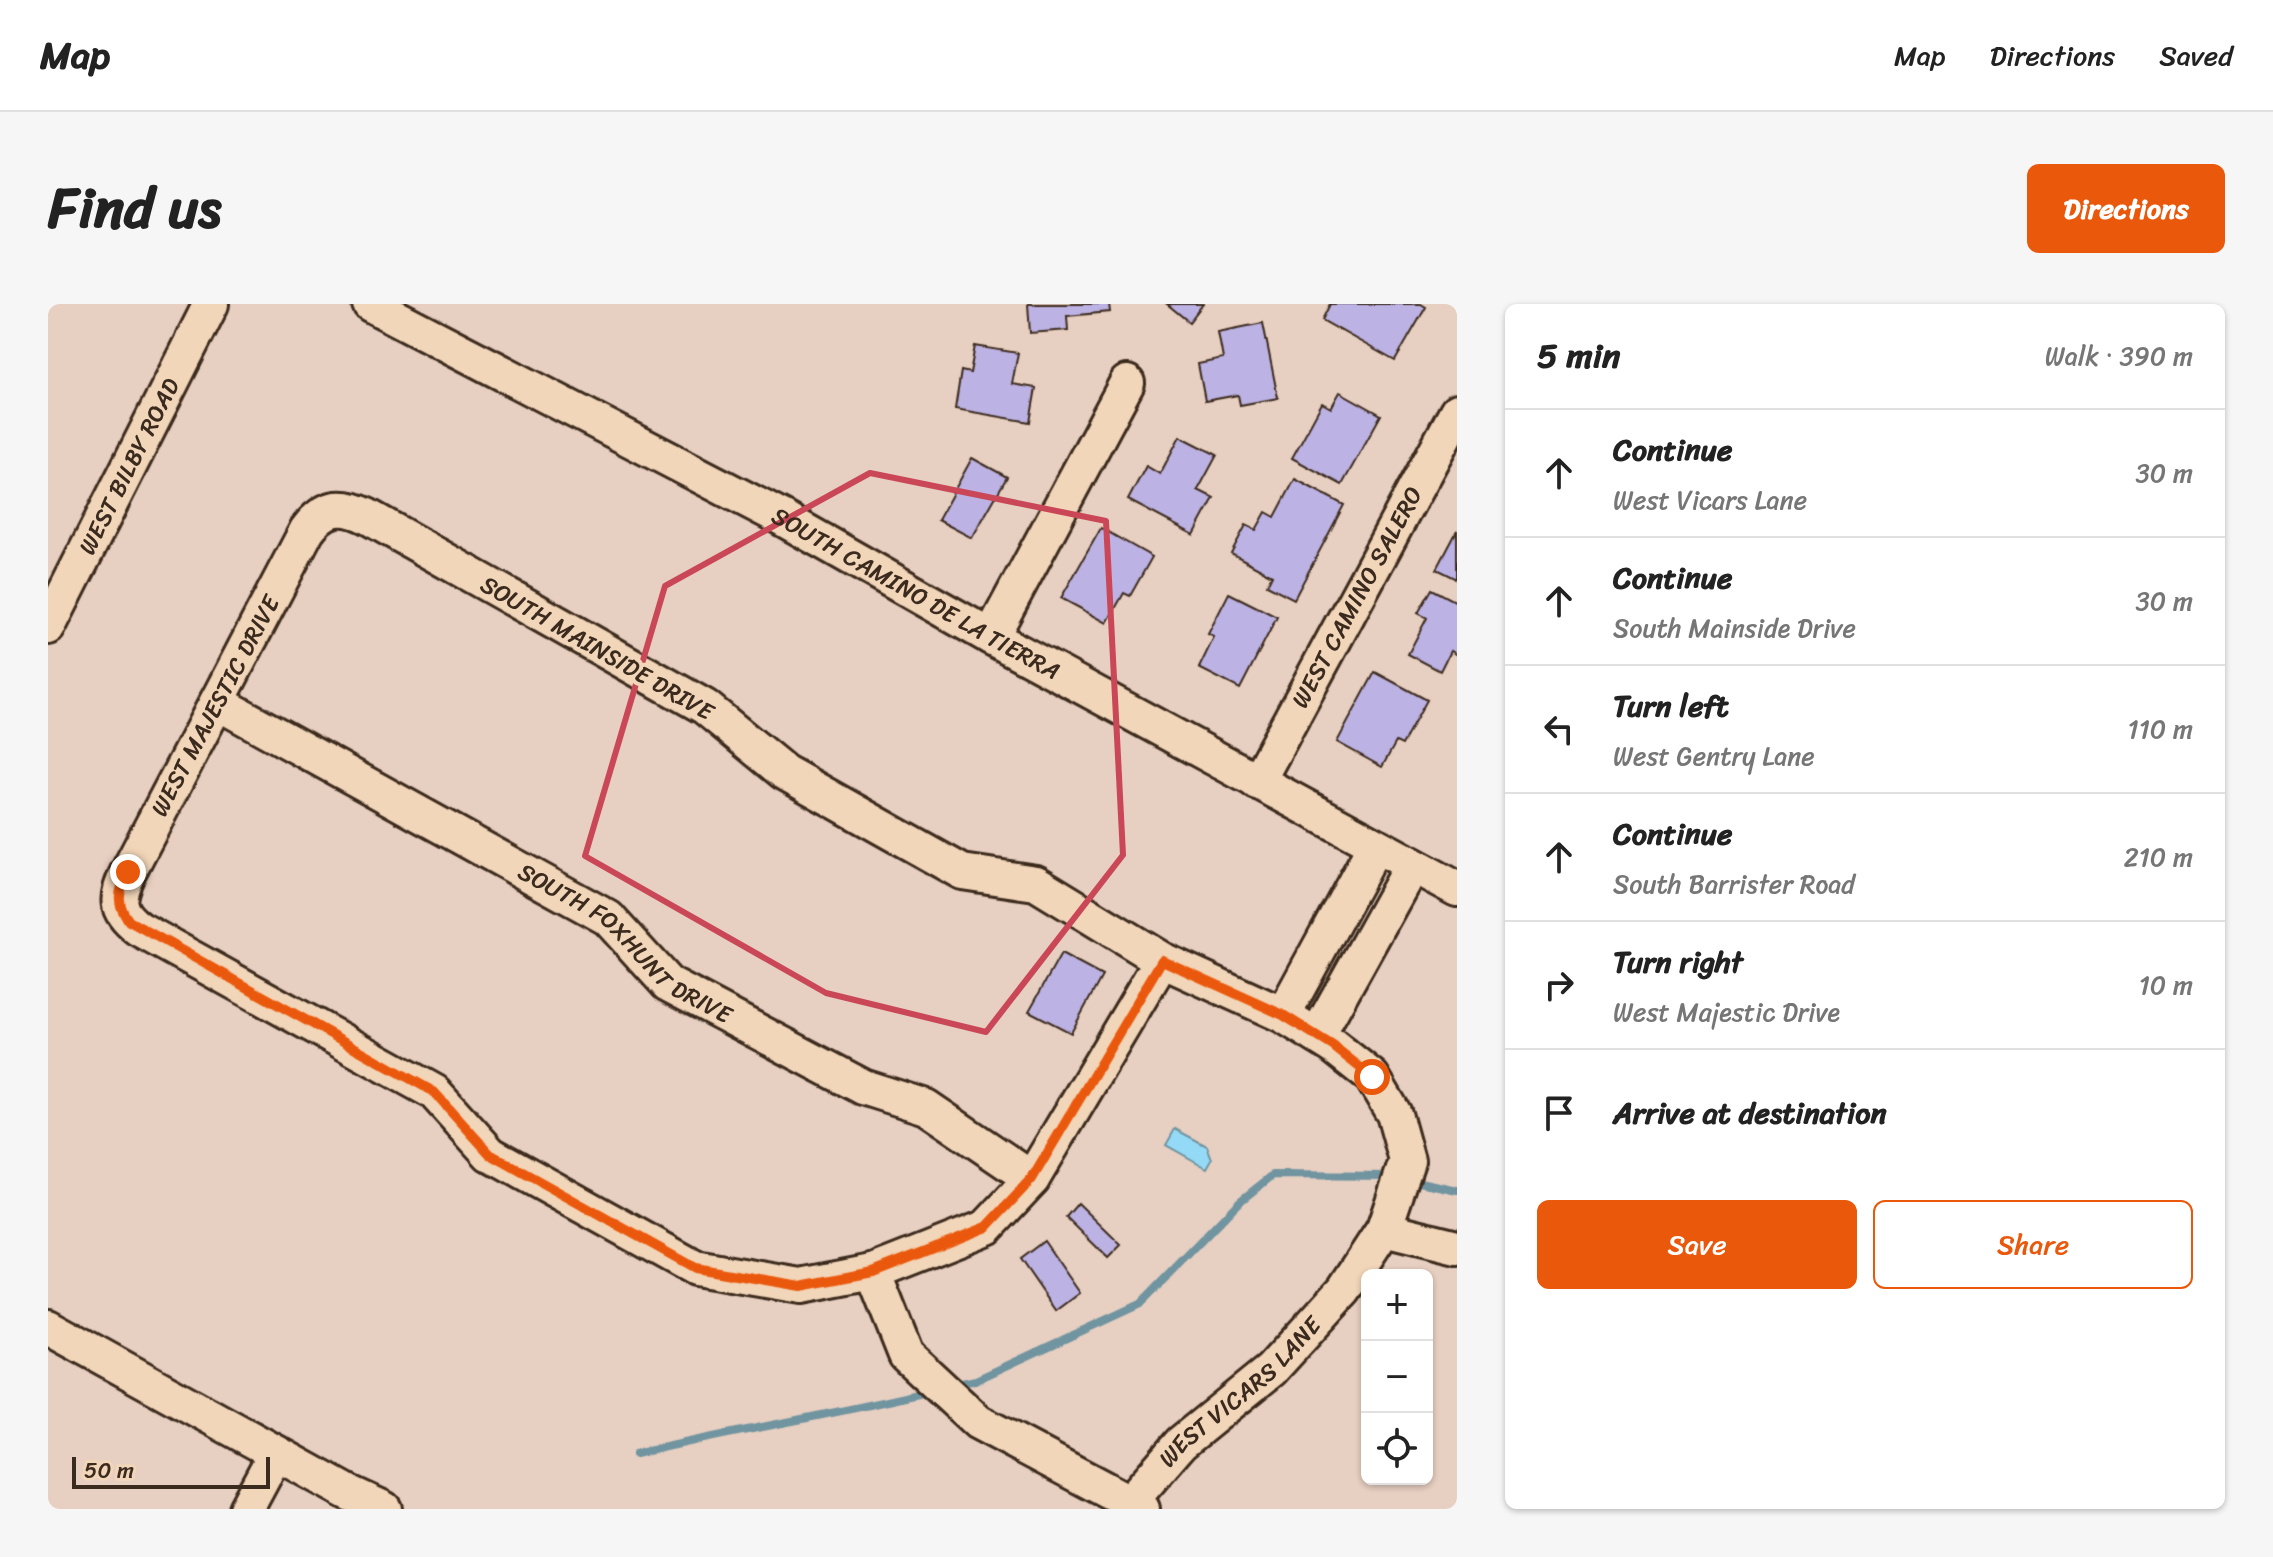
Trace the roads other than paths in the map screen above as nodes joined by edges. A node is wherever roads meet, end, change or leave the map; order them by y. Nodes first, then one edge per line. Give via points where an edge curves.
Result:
1 (211, 304) edge
2 (370, 304) edge
3 (1127, 383) dead end
4 (1457, 412) edge
5 (329, 509) joint
6 (48, 627) edge
7 (991, 637) junction
8 (217, 702) junction
9 (1257, 782) junction
10 (1375, 846) junction
11 (1412, 865) junction
12 (1457, 889) edge
13 (1162, 960) junction
14 (1283, 1015) junction
15 (1317, 1036) junction
16 (1032, 1179) junction
17 (1384, 1229) junction
18 (1457, 1247) edge
19 (873, 1272) junction
20 (48, 1327) edge
21 (276, 1453) junction
22 (1136, 1506) edge
23 (246, 1509) edge
24 (384, 1509) edge

1 - 6 street, WEST BILBY ROAD
2 - 7 street, SOUTH CAMINO DE LA TIERRA via 782,518
3 - 7 street
4 - 9 street, WEST CAMINO SALERO
5 - 8 street, WEST MAJESTIC DRIVE via 307,530
5 - 13 street, SOUTH MAINSIDE DRIVE via 353,509 367,516 705,707 784,772 962,872 1036,883
7 - 9 street, SOUTH CAMINO DE LA TIERRA
8 - 16 street, SOUTH FOXHUNT DRIVE via 608,918 668,984 863,1087 926,1107
8 - 19 street, WEST MAJESTIC DRIVE via 120,889 118,902 129,921 434,1092 490,1154 695,1268 801,1286
9 - 10 street, SOUTH CAMINO DE LA TIERRA
10 - 11 street, SOUTH CAMINO DE LA TIERRA
10 - 14 street
11 - 12 street, SOUTH CAMINO DE LA TIERRA
11 - 15 street
13 - 14 street, SOUTH MAINSIDE DRIVE
13 - 16 street
14 - 15 street, WEST VICARS LANE
15 - 17 street, WEST VICARS LANE via 1372,1077 1394,1114 1407,1161
16 - 19 street via 987,1227
17 - 18 street
17 - 22 street, WEST VICARS LANE via 1344,1290 1271,1370 1181,1443
19 - 22 street via 906,1355 978,1422
20 - 21 street
21 - 23 street
21 - 24 street

